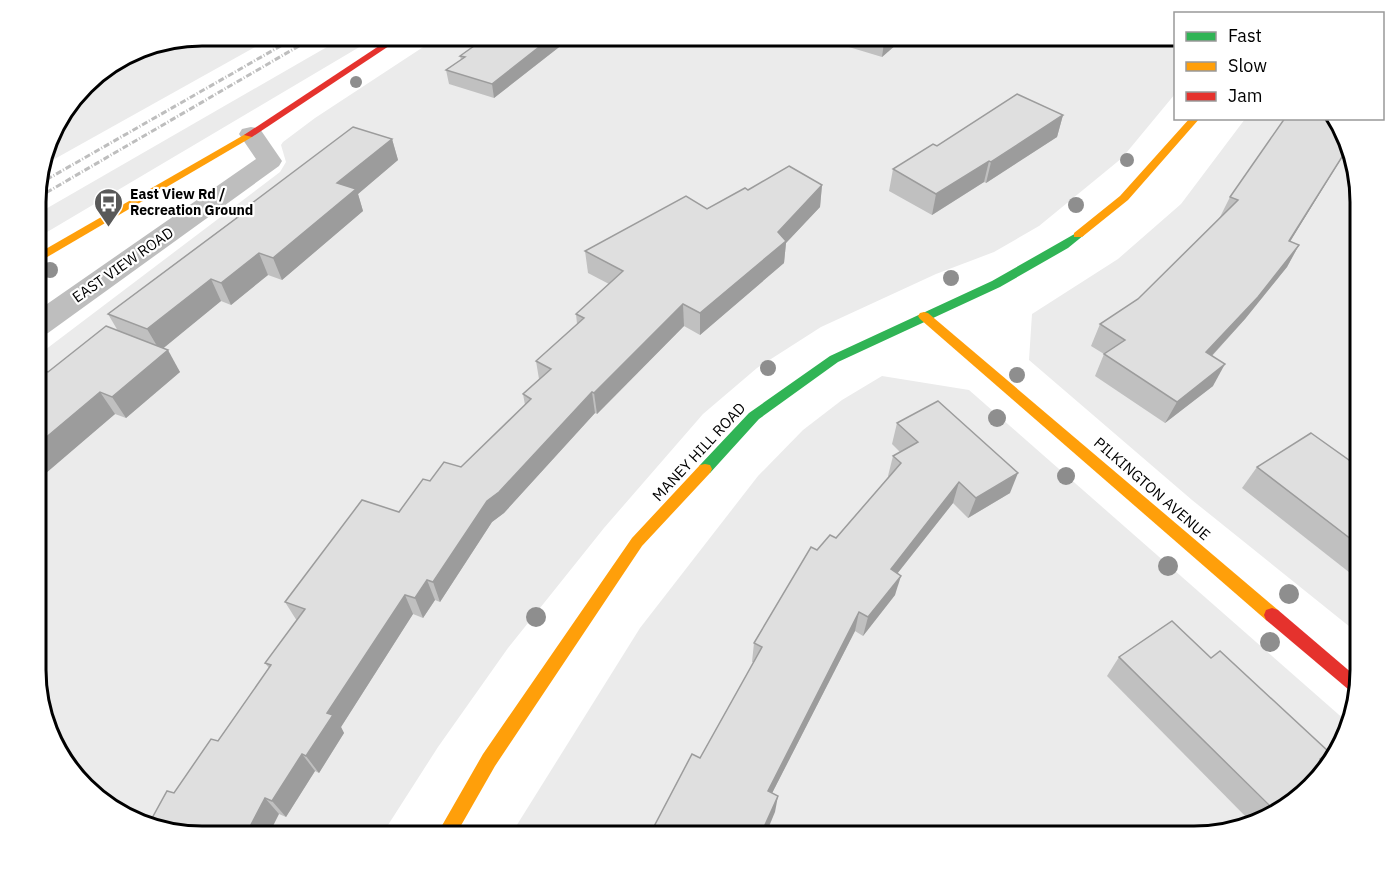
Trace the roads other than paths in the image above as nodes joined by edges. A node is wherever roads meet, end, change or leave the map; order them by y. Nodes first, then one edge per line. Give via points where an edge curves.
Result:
1 (385, 46) edge
2 (1194, 120) edge
3 (251, 134) junction
4 (46, 254) edge
5 (924, 316) junction
6 (46, 320) edge
7 (1349, 681) edge
8 (451, 826) edge

1 - 3 street
2 - 5 street, MANEY HILL ROAD via 1124,198 1064,246 996,284
3 - 4 street
3 - 6 street, EAST VIEW ROAD via 270,161
5 - 7 street, PILKINGTON AVENUE
5 - 8 street, MANEY HILL ROAD via 834,359 754,416 637,542 489,760

